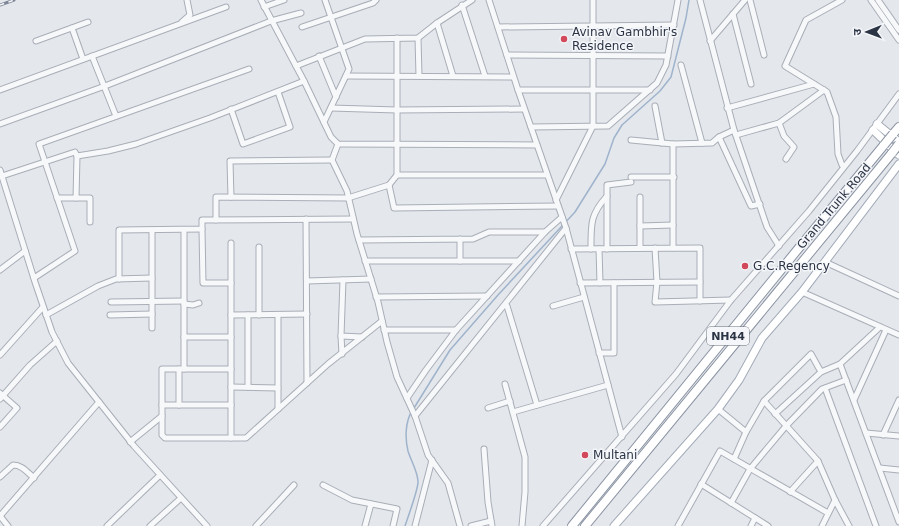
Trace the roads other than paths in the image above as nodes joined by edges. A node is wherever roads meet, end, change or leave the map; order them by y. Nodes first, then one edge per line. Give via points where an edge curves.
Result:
1 (187, 0) edge
2 (260, 0) edge
3 (284, 0) edge
4 (326, 0) edge
5 (376, 0) edge
6 (472, 0) edge
7 (489, 0) edge
8 (593, 0) edge
9 (678, 0) edge
10 (700, 0) edge
11 (744, 0) edge
12 (750, 0) edge
13 (842, 0) edge
14 (871, 0) edge
15 (878, 0) edge
16 (462, 5) junction
17 (226, 7) dead end
18 (264, 7) junction
19 (301, 13) dead end
20 (733, 14) junction
21 (332, 17) junction
22 (271, 21) junction
23 (88, 22) dead end
24 (437, 23) junction
25 (180, 24) junction
26 (674, 25) junction
27 (593, 26) junction
28 (302, 27) dead end
29 (498, 27) junction
30 (72, 28) junction
31 (899, 30) edge
32 (397, 38) junction
33 (418, 38) junction
34 (899, 40) edge
35 (36, 41) dead end
36 (710, 41) junction
37 (342, 47) junction
38 (507, 55) junction
39 (764, 55) dead end
40 (92, 56) junction
41 (319, 56) junction
42 (593, 56) junction
43 (668, 56) junction
44 (83, 59) junction
45 (681, 65) dead end
46 (296, 66) junction
47 (248, 69) dead end
48 (346, 76) junction
49 (397, 76) junction
50 (419, 76) junction
51 (453, 76) junction
52 (485, 76) junction
53 (514, 76) junction
54 (304, 81) junction
55 (751, 84) dead end
56 (814, 84) junction
57 (105, 86) junction
58 (0, 90) edge
59 (518, 90) junction
60 (593, 90) junction
61 (650, 90) junction
62 (824, 90) junction
63 (278, 92) junction
64 (899, 94) edge
65 (336, 97) junction
66 (655, 106) dead end
67 (331, 108) junction
68 (727, 108) junction
69 (232, 109) junction
70 (524, 109) junction
71 (397, 110) junction
72 (116, 116) junction
73 (324, 122) junction
74 (779, 123) junction
75 (0, 124) edge
76 (593, 126) junction
77 (875, 127) junction
78 (899, 127) edge
79 (531, 128) junction
80 (735, 132) junction
81 (719, 137) junction
82 (631, 140) dead end
83 (702, 142) junction
84 (662, 143) junction
85 (899, 143) edge
86 (338, 144) junction
87 (397, 144) junction
88 (673, 144) junction
89 (537, 145) junction
90 (896, 154) edge
91 (77, 156) junction
92 (786, 159) dead end
93 (332, 160) junction
94 (44, 162) junction
95 (899, 164) edge
96 (842, 165) dead end
97 (0, 170) edge
98 (397, 175) junction
99 (548, 175) junction
100 (2, 176) junction
101 (674, 177) junction
102 (389, 185) junction
103 (607, 196) junction
104 (640, 197) dead end
105 (57, 198) junction
106 (76, 198) junction
107 (231, 198) junction
108 (348, 198) junction
109 (556, 200) junction
110 (760, 204) junction
111 (558, 206) junction
112 (563, 218) junction
113 (306, 219) junction
114 (353, 219) junction
115 (216, 220) junction
116 (90, 222) dead end
117 (673, 225) junction
118 (640, 226) junction
119 (566, 227) junction
120 (202, 229) junction
121 (152, 230) junction
122 (184, 230) junction
123 (545, 232) junction
124 (460, 239) junction
125 (359, 240) junction
126 (231, 243) dead end
127 (779, 246) junction
128 (259, 247) dead end
129 (599, 248) junction
130 (640, 248) junction
131 (655, 248) junction
132 (673, 248) junction
133 (571, 249) junction
134 (591, 249) junction
135 (606, 249) junction
136 (25, 251) junction
137 (365, 261) junction
138 (460, 261) junction
139 (519, 261) junction
140 (825, 262) junction
141 (0, 270) edge
142 (34, 278) junction
143 (152, 278) junction
144 (119, 279) junction
145 (371, 279) junction
146 (343, 280) junction
147 (307, 281) junction
148 (614, 282) junction
149 (657, 282) junction
150 (700, 282) junction
151 (231, 283) junction
152 (580, 283) junction
153 (600, 283) junction
154 (802, 292) junction
155 (487, 296) junction
156 (899, 296) edge
157 (376, 297) junction
158 (584, 297) junction
159 (731, 300) junction
160 (152, 301) junction
161 (700, 301) junction
162 (111, 302) dead end
163 (184, 302) junction
164 (199, 303) dead end
165 (507, 306) dead end
166 (553, 306) dead end
167 (43, 307) junction
168 (46, 314) junction
169 (152, 314) junction
170 (307, 314) junction
171 (110, 315) dead end
172 (231, 315) junction
173 (248, 315) junction
174 (259, 315) junction
175 (278, 315) junction
176 (382, 321) junction
177 (880, 327) junction
178 (152, 328) dead end
179 (384, 330) junction
180 (456, 330) junction
181 (886, 330) junction
182 (899, 335) edge
183 (341, 336) junction
184 (184, 337) junction
185 (362, 337) junction
186 (231, 338) junction
187 (57, 341) junction
188 (599, 353) junction
189 (342, 354) junction
190 (0, 355) edge
191 (840, 364) junction
192 (181, 369) junction
193 (231, 369) junction
194 (821, 372) junction
195 (846, 380) junction
196 (308, 383) junction
197 (505, 384) dead end
198 (608, 385) junction
199 (231, 387) junction
200 (248, 387) junction
201 (278, 388) junction
202 (825, 388) junction
203 (1, 396) edge
204 (407, 398) junction
205 (854, 400) junction
206 (899, 400) edge
207 (510, 401) junction
208 (764, 401) junction
209 (99, 402) junction
210 (162, 405) junction
211 (179, 405) junction
212 (231, 405) junction
213 (537, 405) junction
214 (488, 408) dead end
215 (278, 409) junction
216 (718, 409) junction
217 (513, 412) junction
218 (414, 414) junction
219 (775, 414) junction
220 (162, 416) junction
221 (786, 426) junction
222 (0, 427) edge
223 (746, 432) junction
224 (866, 433) junction
225 (883, 435) junction
226 (622, 436) junction
227 (899, 436) edge
228 (231, 438) junction
229 (130, 442) junction
230 (484, 449) dead end
231 (734, 459) junction
232 (432, 460) junction
233 (818, 461) junction
234 (880, 468) junction
235 (750, 469) junction
236 (899, 470) edge
237 (160, 475) junction
238 (0, 477) edge
239 (34, 478) junction
240 (701, 484) junction
241 (294, 485) dead end
242 (323, 485) dead end
243 (790, 492) junction
244 (181, 498) junction
245 (835, 500) junction
246 (731, 503) junction
247 (371, 504) junction
248 (897, 510) edge
249 (828, 513) junction
250 (0, 516) edge
251 (755, 518) junction
252 (621, 522) edge
253 (899, 522) edge
254 (492, 523) edge
255 (8, 526) edge
256 (107, 526) edge
257 (150, 526) edge
258 (207, 526) edge
259 (256, 526) edge
260 (365, 526) edge
261 (393, 526) edge
262 (414, 526) edge
263 (460, 526) edge
264 (471, 526) edge
265 (522, 526) edge
266 (543, 526) edge
267 (572, 526) edge
268 (585, 526) edge
269 (614, 526) edge
270 (678, 526) edge
271 (751, 526) edge
272 (768, 526) edge
273 (822, 526) edge
274 (849, 526) edge
275 (876, 526) edge

1 - 25 street via 190,15
2 - 18 street
3 - 18 street
4 - 21 street
5 - 21 street
6 - 16 street
7 - 29 street
8 - 27 street
9 - 26 street
10 - 36 street
11 - 20 street
12 - 39 street
13 - 56 street via 806,20 785,66
14 - 34 street
15 - 31 street
16 - 24 street
16 - 52 street
17 - 25 street
18 - 22 street
19 - 22 street
20 - 36 street
20 - 55 street
21 - 28 street
21 - 37 street
22 - 46 street
22 - 57 street
23 - 30 street
24 - 33 street
24 - 51 street
25 - 40 street
26 - 27 street
26 - 43 street
27 - 29 street
27 - 42 street
29 - 38 street
30 - 35 street
30 - 44 street
32 - 33 street
32 - 37 street via 366,38
32 - 49 street
33 - 50 street
36 - 68 street
37 - 41 street
37 - 48 street via 349,69
38 - 42 street
38 - 53 street
40 - 44 street
40 - 57 street
41 - 46 street
41 - 65 street
42 - 43 street
42 - 60 street
43 - 61 street via 658,83
44 - 58 street
45 - 83 street
46 - 54 street
47 - 72 street
48 - 49 street
48 - 65 street
49 - 50 street
49 - 71 street
50 - 51 street
51 - 52 street
52 - 53 street
53 - 59 street
54 - 63 street
54 - 73 street
56 - 62 street
56 - 68 street
57 - 72 street
57 - 75 street
59 - 60 street
59 - 70 street
60 - 61 street
60 - 76 street
61 - 76 street via 608,126
62 - 74 street
62 - 96 street via 836,117 838,154
63 - 69 street
63 - 69 street via 290,127 243,144
64 - 77 street
65 - 67 street
66 - 84 street
67 - 71 street
67 - 73 street
68 - 80 street
69 - 91 street via 136,144
70 - 71 street
70 - 79 street
71 - 87 street
72 - 94 street via 39,144
73 - 86 street via 331,137
74 - 80 street
74 - 92 street via 784,136 794,147
76 - 79 street
76 - 109 street
77 - 85 main road
77 - 90 main road
77 - 127 street
78 - 267 highway, Grand Trunk Road / NH44, bridge
79 - 89 street
80 - 81 street
80 - 110 street
81 - 83 street via 712,143
81 - 110 street via 752,206
82 - 84 street
83 - 88 street
84 - 88 street
85 - 90 highway, Grand Trunk Road / NH44, bridge
86 - 87 street
86 - 93 street
87 - 89 street
87 - 98 street
88 - 101 street
89 - 99 street
90 - 268 highway, Grand Trunk Road / NH44
91 - 94 street via 75,152
91 - 106 street
93 - 107 street via 230,161
93 - 108 street
94 - 100 street
94 - 105 street
95 - 140 main road
97 - 100 street
98 - 99 street
98 - 102 street
99 - 109 street
100 - 136 street
101 - 103 street via 631,179 607,185
101 - 117 street
102 - 108 street
102 - 111 street via 394,208
103 - 134 street via 597,207 592,218
103 - 135 street
104 - 118 street
105 - 106 street
105 - 142 street via 75,251
106 - 116 street via 90,198
107 - 108 street
107 - 115 street via 216,197
108 - 114 street
109 - 111 street
110 - 127 street
111 - 112 street
112 - 119 street
112 - 123 street
113 - 114 street
113 - 115 street
113 - 147 street
114 - 125 street
115 - 120 street via 202,220
117 - 118 street
117 - 132 street
118 - 130 street
119 - 133 street
119 - 218 street
120 - 122 street
120 - 151 street via 203,283
121 - 122 street
121 - 143 street
121 - 144 street via 119,230
122 - 163 street
123 - 124 street via 489,232 473,239
123 - 139 street
124 - 125 street
124 - 138 street
125 - 137 street
126 - 151 street
127 - 159 street
128 - 174 street
129 - 134 street
129 - 135 street
129 - 153 street
130 - 131 street
130 - 135 street
131 - 132 street
131 - 149 street
132 - 150 street via 700,248
133 - 134 street
133 - 152 street
136 - 141 street
136 - 142 street
137 - 138 street
137 - 145 street
138 - 139 street
139 - 155 street
140 - 154 main road
140 - 156 street
142 - 167 street
143 - 144 street
143 - 160 street
144 - 168 street via 98,286
145 - 146 street
145 - 157 street
146 - 147 street
146 - 183 street
147 - 170 street
148 - 149 street
148 - 153 street
148 - 188 street via 614,353
149 - 150 street
149 - 161 street via 654,302
150 - 161 street
151 - 172 street
152 - 153 street
152 - 158 street
154 - 177 street
154 - 216 main road via 762,338 739,380
155 - 157 street
155 - 180 street
157 - 176 street
158 - 166 street
158 - 188 street
159 - 161 street
159 - 226 street via 676,374
160 - 162 street
160 - 163 street
160 - 169 street
163 - 164 street via 193,305
163 - 184 street
165 - 213 street
167 - 168 street
167 - 190 street
168 - 187 street
169 - 171 street
169 - 178 street
170 - 175 street
170 - 196 street
172 - 173 street
172 - 186 street
173 - 174 street
173 - 200 street
174 - 175 street
175 - 201 street
176 - 179 street
176 - 185 street
177 - 181 street
177 - 191 street
179 - 180 street
179 - 204 street
180 - 204 street
181 - 182 street
181 - 205 street
183 - 185 street
183 - 189 street
184 - 186 street
184 - 192 street
185 - 189 street
186 - 193 street
187 - 203 street
187 - 209 street via 68,363
188 - 198 street
189 - 196 street
191 - 194 street
191 - 195 street
192 - 193 street
192 - 210 street via 162,369
192 - 211 street
193 - 199 street
194 - 208 street via 811,354
194 - 219 street
195 - 202 street
195 - 205 street
196 - 215 street
197 - 207 street
198 - 213 street
198 - 226 street
199 - 200 street
199 - 212 street
200 - 201 street
201 - 215 street
202 - 221 street
202 - 275 street
203 - 222 street via 17,408
204 - 218 street
205 - 224 street
206 - 225 street
207 - 214 street
207 - 217 street
208 - 219 street
208 - 223 street
209 - 229 street
209 - 239 street
210 - 211 street
210 - 220 street
211 - 212 street
212 - 228 street
213 - 217 street
215 - 228 street via 246,438
216 - 223 street
216 - 252 main road
217 - 265 street via 525,457
218 - 232 street
219 - 221 street
220 - 228 street via 162,435 165,438
220 - 229 street
221 - 233 street
221 - 235 street
223 - 231 street
224 - 225 street
224 - 234 street
225 - 227 street
226 - 266 street
229 - 237 street
230 - 254 street
231 - 235 street
231 - 240 street via 720,451
232 - 262 street
232 - 263 street via 448,483
233 - 243 street
233 - 245 street
234 - 236 street
234 - 248 street
235 - 243 street
235 - 246 street
237 - 244 street
237 - 256 street
238 - 239 street via 16,465
239 - 250 street
240 - 246 street
240 - 270 street
241 - 259 street
242 - 247 street via 352,500
243 - 249 street
244 - 257 street
244 - 258 street
245 - 249 street
245 - 274 street
246 - 251 street
247 - 260 street
247 - 261 street via 397,509
248 - 253 street
249 - 273 street
250 - 255 street
251 - 271 street
251 - 272 street
252 - 269 main road
254 - 264 street

